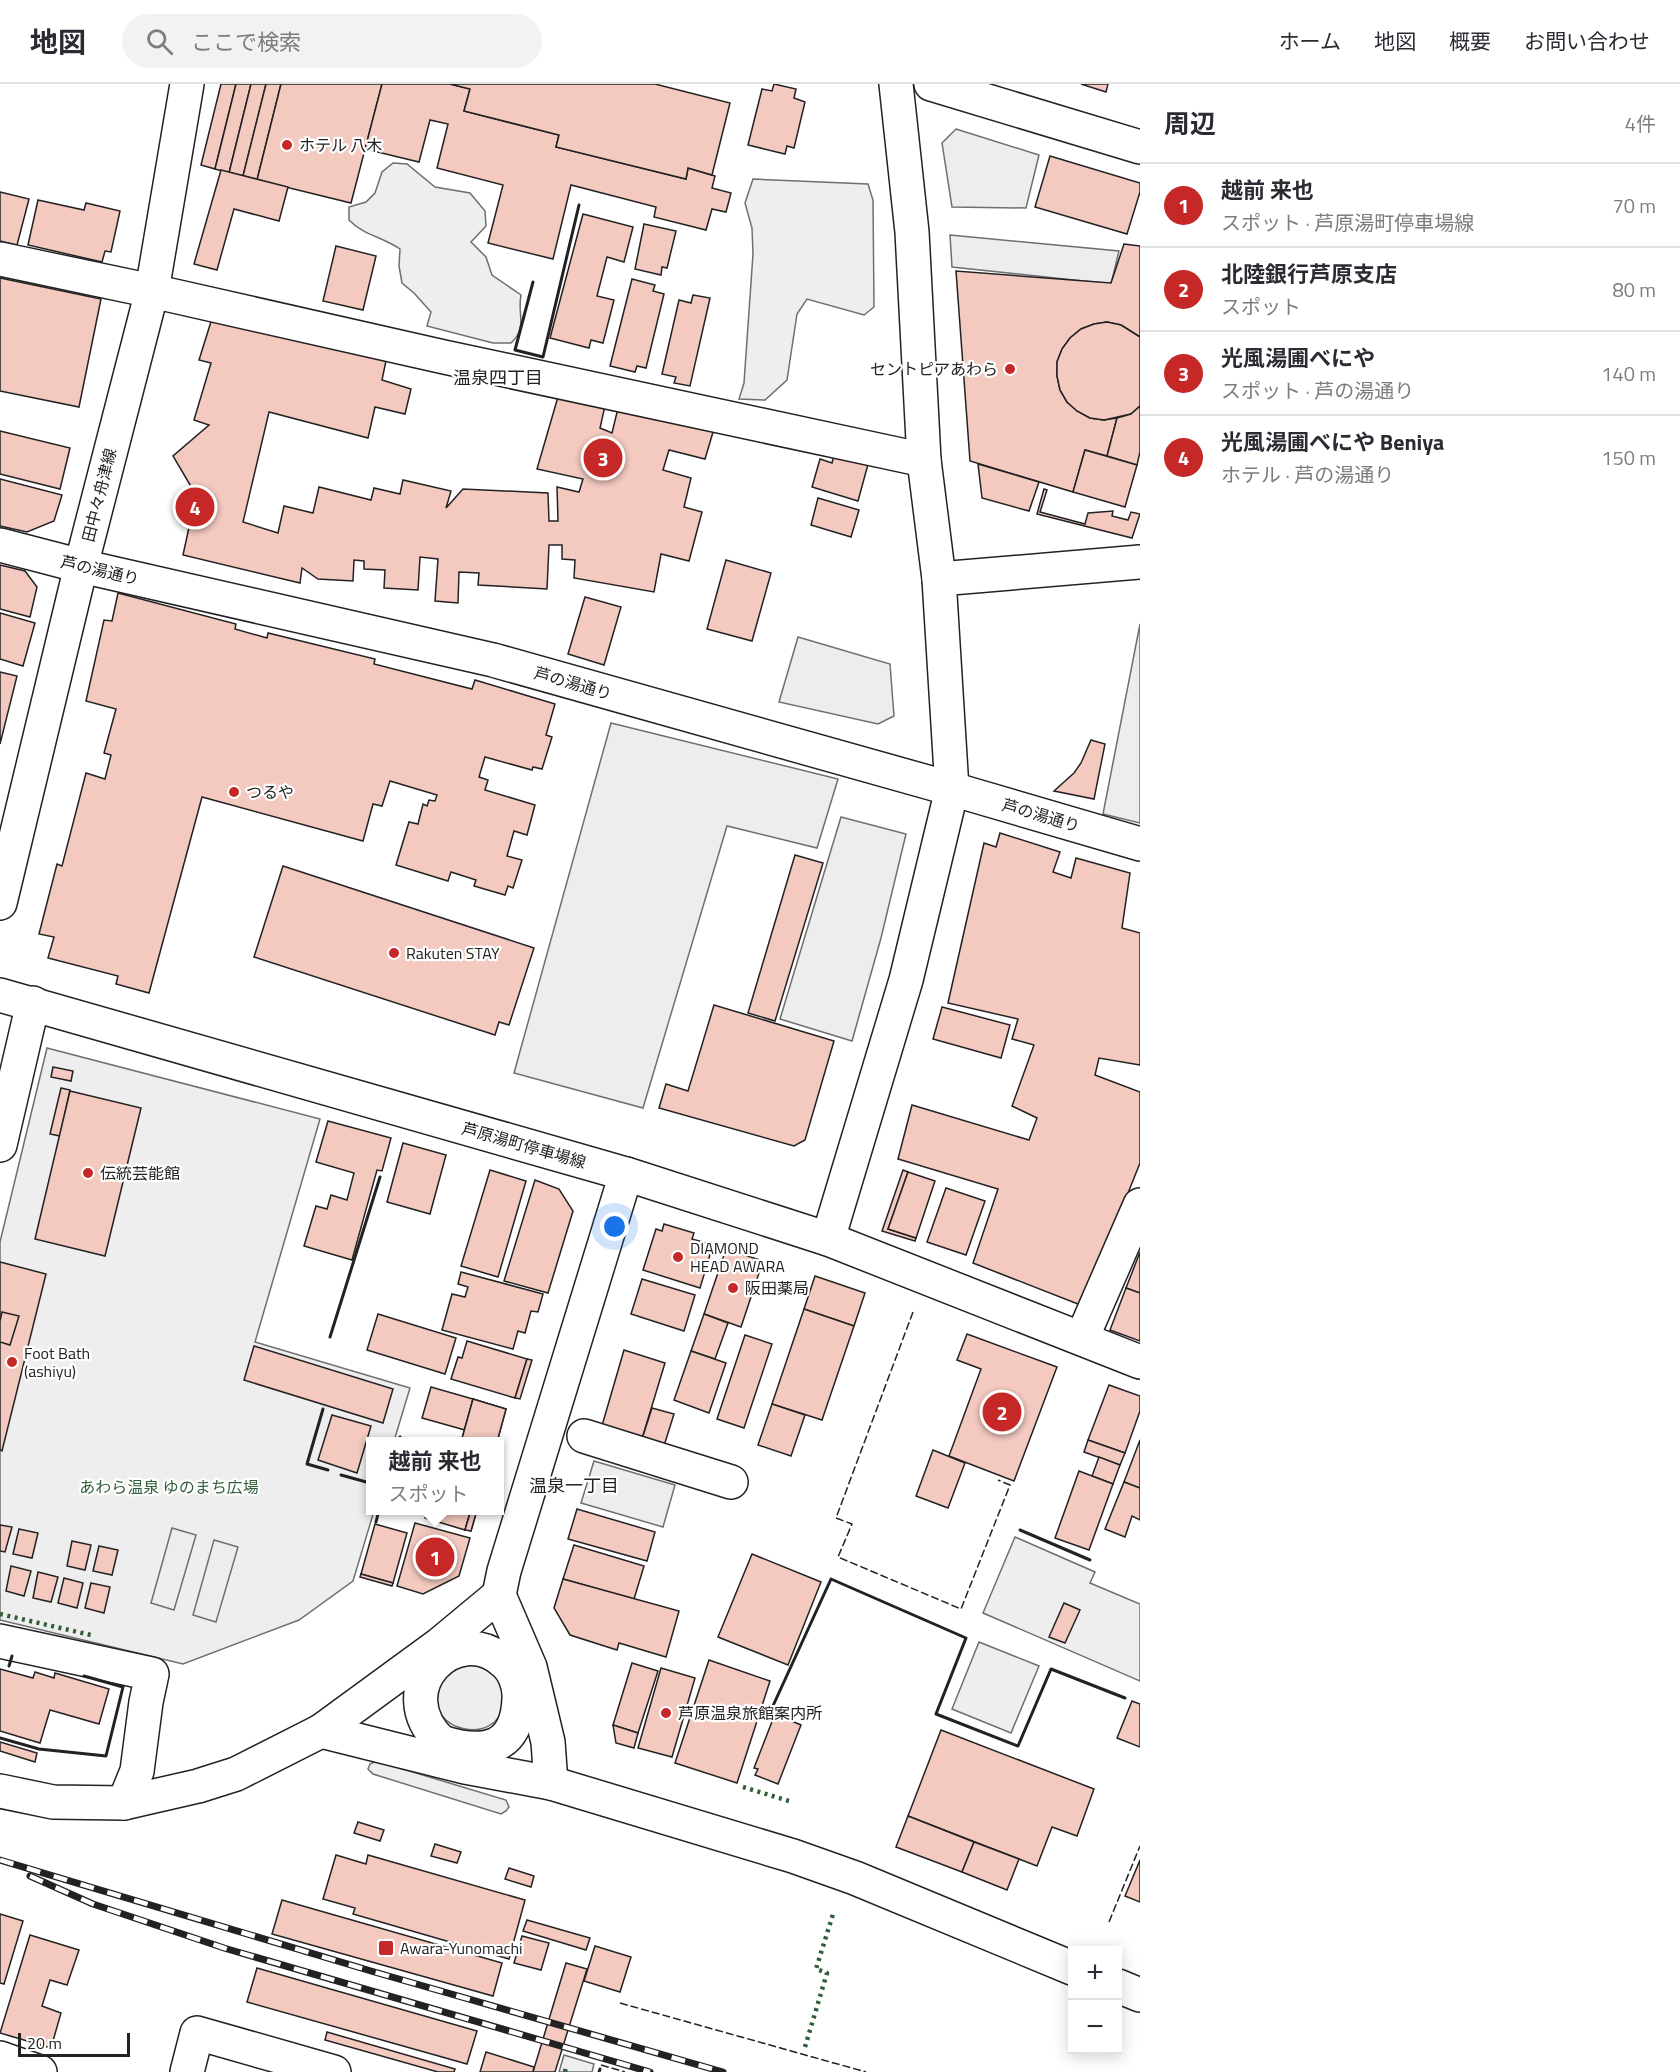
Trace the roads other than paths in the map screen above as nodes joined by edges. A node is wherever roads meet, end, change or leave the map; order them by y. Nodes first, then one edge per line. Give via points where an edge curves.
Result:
1 (187, 84) edge
2 (896, 84) edge
3 (931, 84) edge
4 (1140, 147) edge
5 (0, 259) edge
6 (152, 291) junction
7 (924, 460) junction
8 (0, 545) edge
9 (1140, 562) edge
10 (81, 566) junction
11 (939, 579) junction
12 (952, 789) junction
13 (1140, 844) edge
14 (0, 903) edge
15 (0, 995) edge
16 (33, 1003) junction
17 (0, 1145) edge
18 (626, 1174) junction
19 (1140, 1205) edge
20 (828, 1239) junction
21 (1083, 1338) junction
22 (1140, 1362) edge
23 (584, 1436) dead end
24 (731, 1482) dead end
25 (499, 1595) junction
26 (0, 1641) edge
27 (430, 1659) junction
28 (526, 1687) junction
29 (321, 1731) junction
30 (458, 1755) junction
31 (551, 1783) junction
32 (0, 1791) edge
33 (124, 1803) junction
34 (1068, 1966) edge
35 (1122, 1988) edge
36 (1140, 1995) edge
37 (0, 2058) edge
38 (40, 2072) edge
39 (187, 2072) edge
40 (334, 2072) edge

1 - 6 street, 田中々舟津線
2 - 7 street via 912,232
3 - 4 street
5 - 6 street
6 - 7 street
6 - 10 street, 田中々舟津線
7 - 11 street
8 - 10 street, 芦の湯通り
9 - 11 street
10 - 12 street, 芦の湯通り via 493,660
10 - 14 street, 田中々舟津線
11 - 12 street
12 - 13 street, 芦の湯通り
12 - 20 street via 906,980
15 - 16 street, 芦原湯町停車場線
16 - 17 street
16 - 18 street, 芦原湯町停車場線
18 - 20 street, 芦原湯町停車場線
18 - 25 street
19 - 21 street
20 - 21 street, 芦原湯町停車場線
21 - 22 street, 芦原湯町停車場線
23 - 24 street
25 - 27 street
25 - 28 street
26 - 33 street via 152,1674 137,1771
27 - 28 street via 464,1649 487,1651 503,1660
27 - 29 street
27 - 30 street via 420,1692 420,1707 427,1725
28 - 30 street via 513,1727 504,1739
28 - 31 street via 548,1742
29 - 30 street
29 - 33 street via 236,1774
30 - 31 street
31 - 34 street via 793,1856
32 - 33 street via 53,1802
35 - 36 street
37 - 38 street
39 - 40 street via 197,2034

